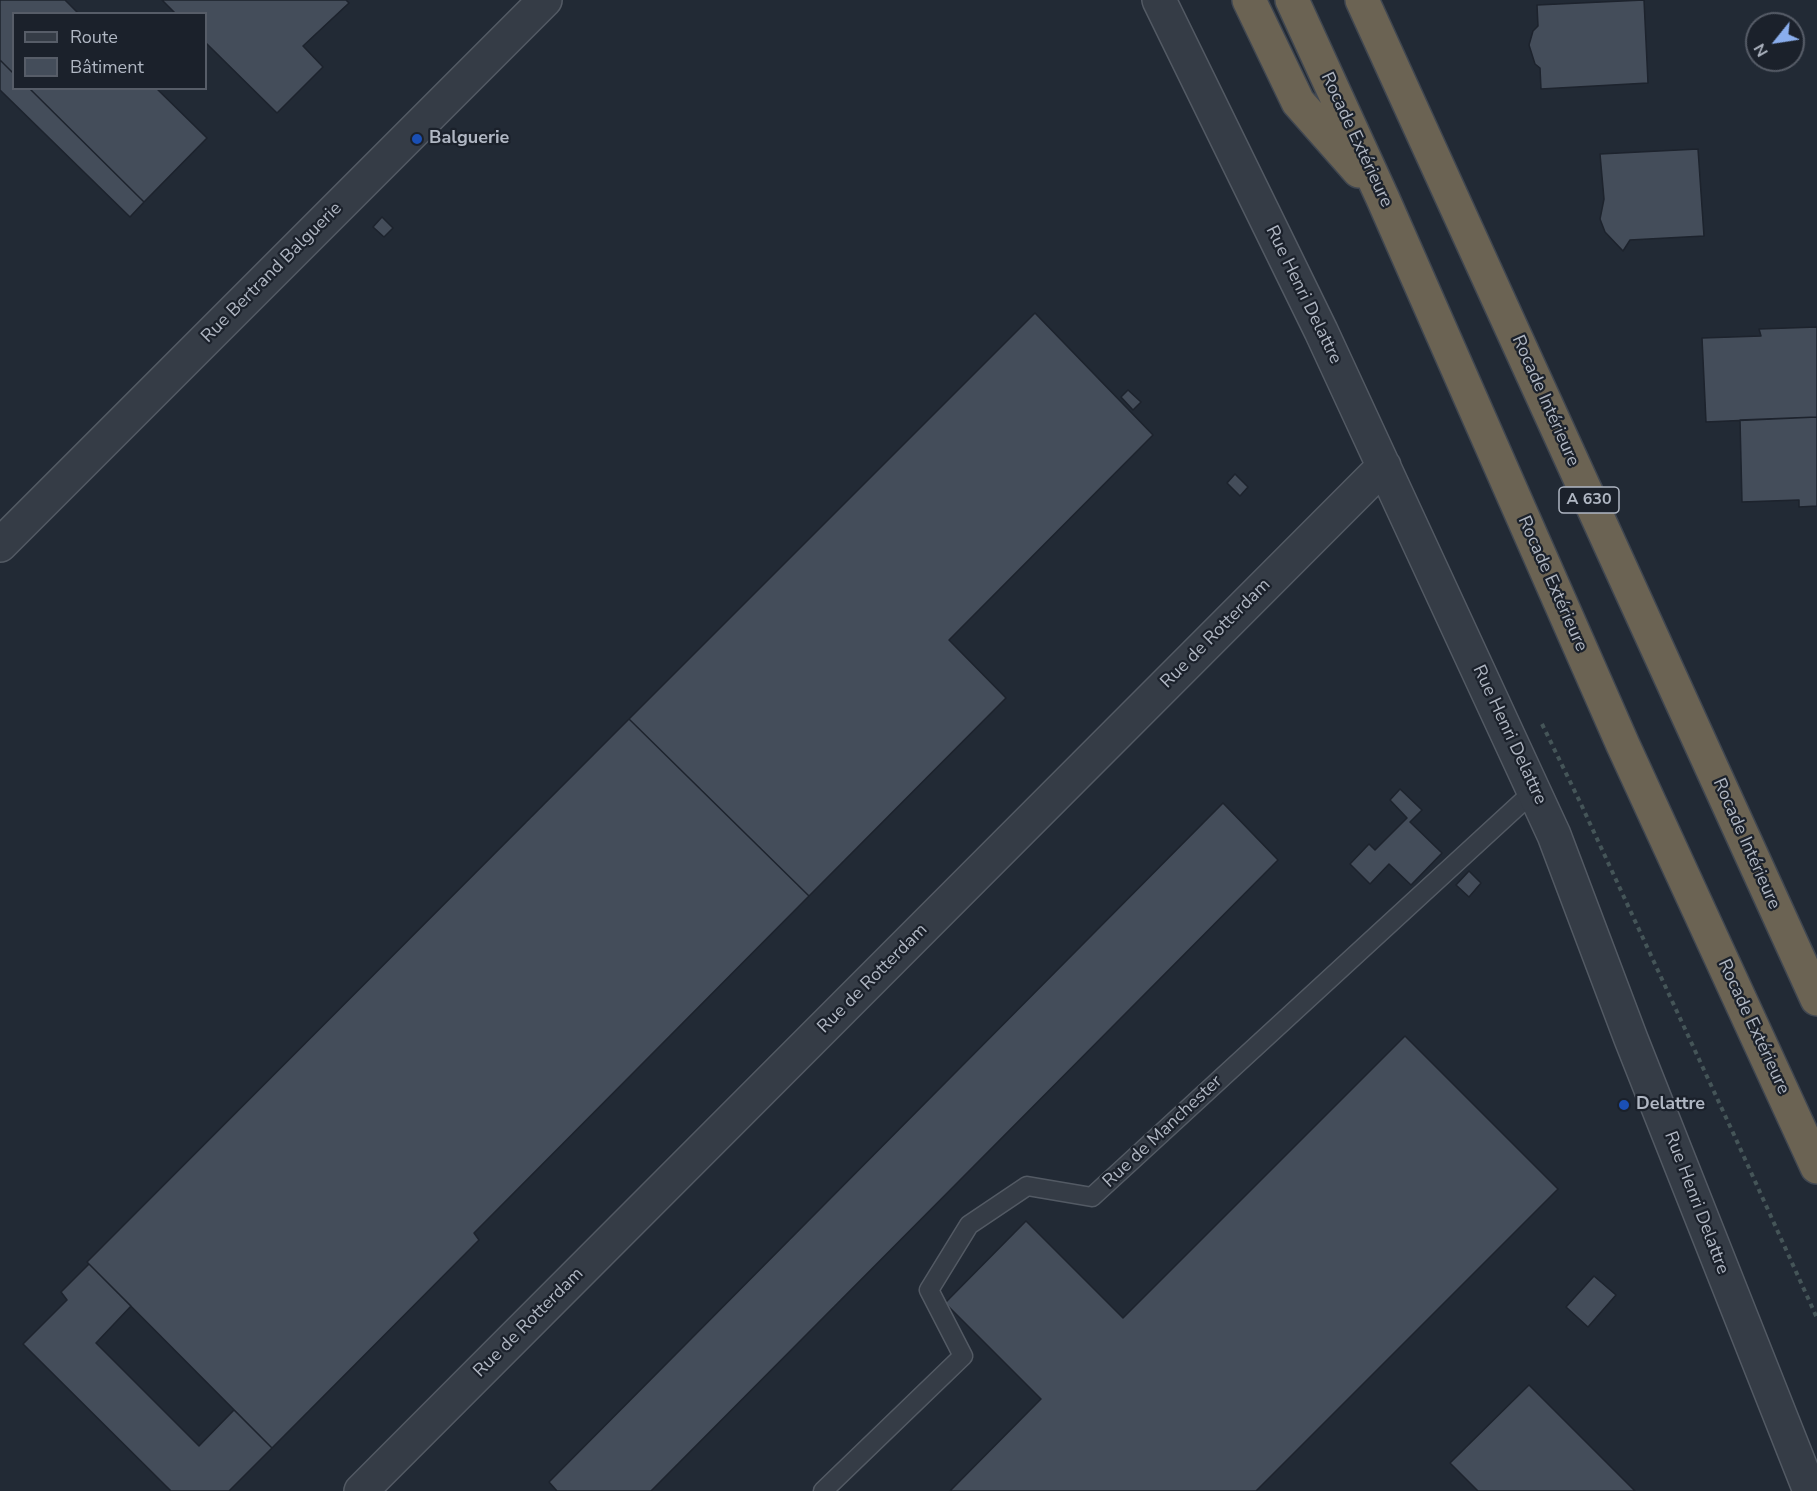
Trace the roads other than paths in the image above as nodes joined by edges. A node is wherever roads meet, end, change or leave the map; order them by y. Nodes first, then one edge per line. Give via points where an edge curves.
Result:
1 (545, 0) edge
2 (1159, 0) edge
3 (1249, 0) edge
4 (1292, 0) edge
5 (1362, 0) edge
6 (1383, 199) junction
7 (1384, 466) junction
8 (0, 545) edge
9 (1534, 791) junction
10 (1817, 999) edge
11 (1817, 1167) edge
12 (361, 1491) edge
13 (823, 1491) edge
14 (1810, 1491) edge

1 - 8 street, Rue Bertrand Balguerie
2 - 7 street, Rue Henri Delattre
3 - 6 highway via 1298,102
4 - 6 highway, Rocade Extérieure
5 - 10 highway, Rocade Intérieure / A 630
6 - 11 highway, Rocade Extérieure via 1623,745
7 - 9 street, Rue Henri Delattre
7 - 12 street, Rue de Rotterdam
9 - 13 lane, Rue de Manchester via 1092,1197 1027,1186 969,1225 929,1290 963,1356
9 - 14 street, Rue Henri Delattre

